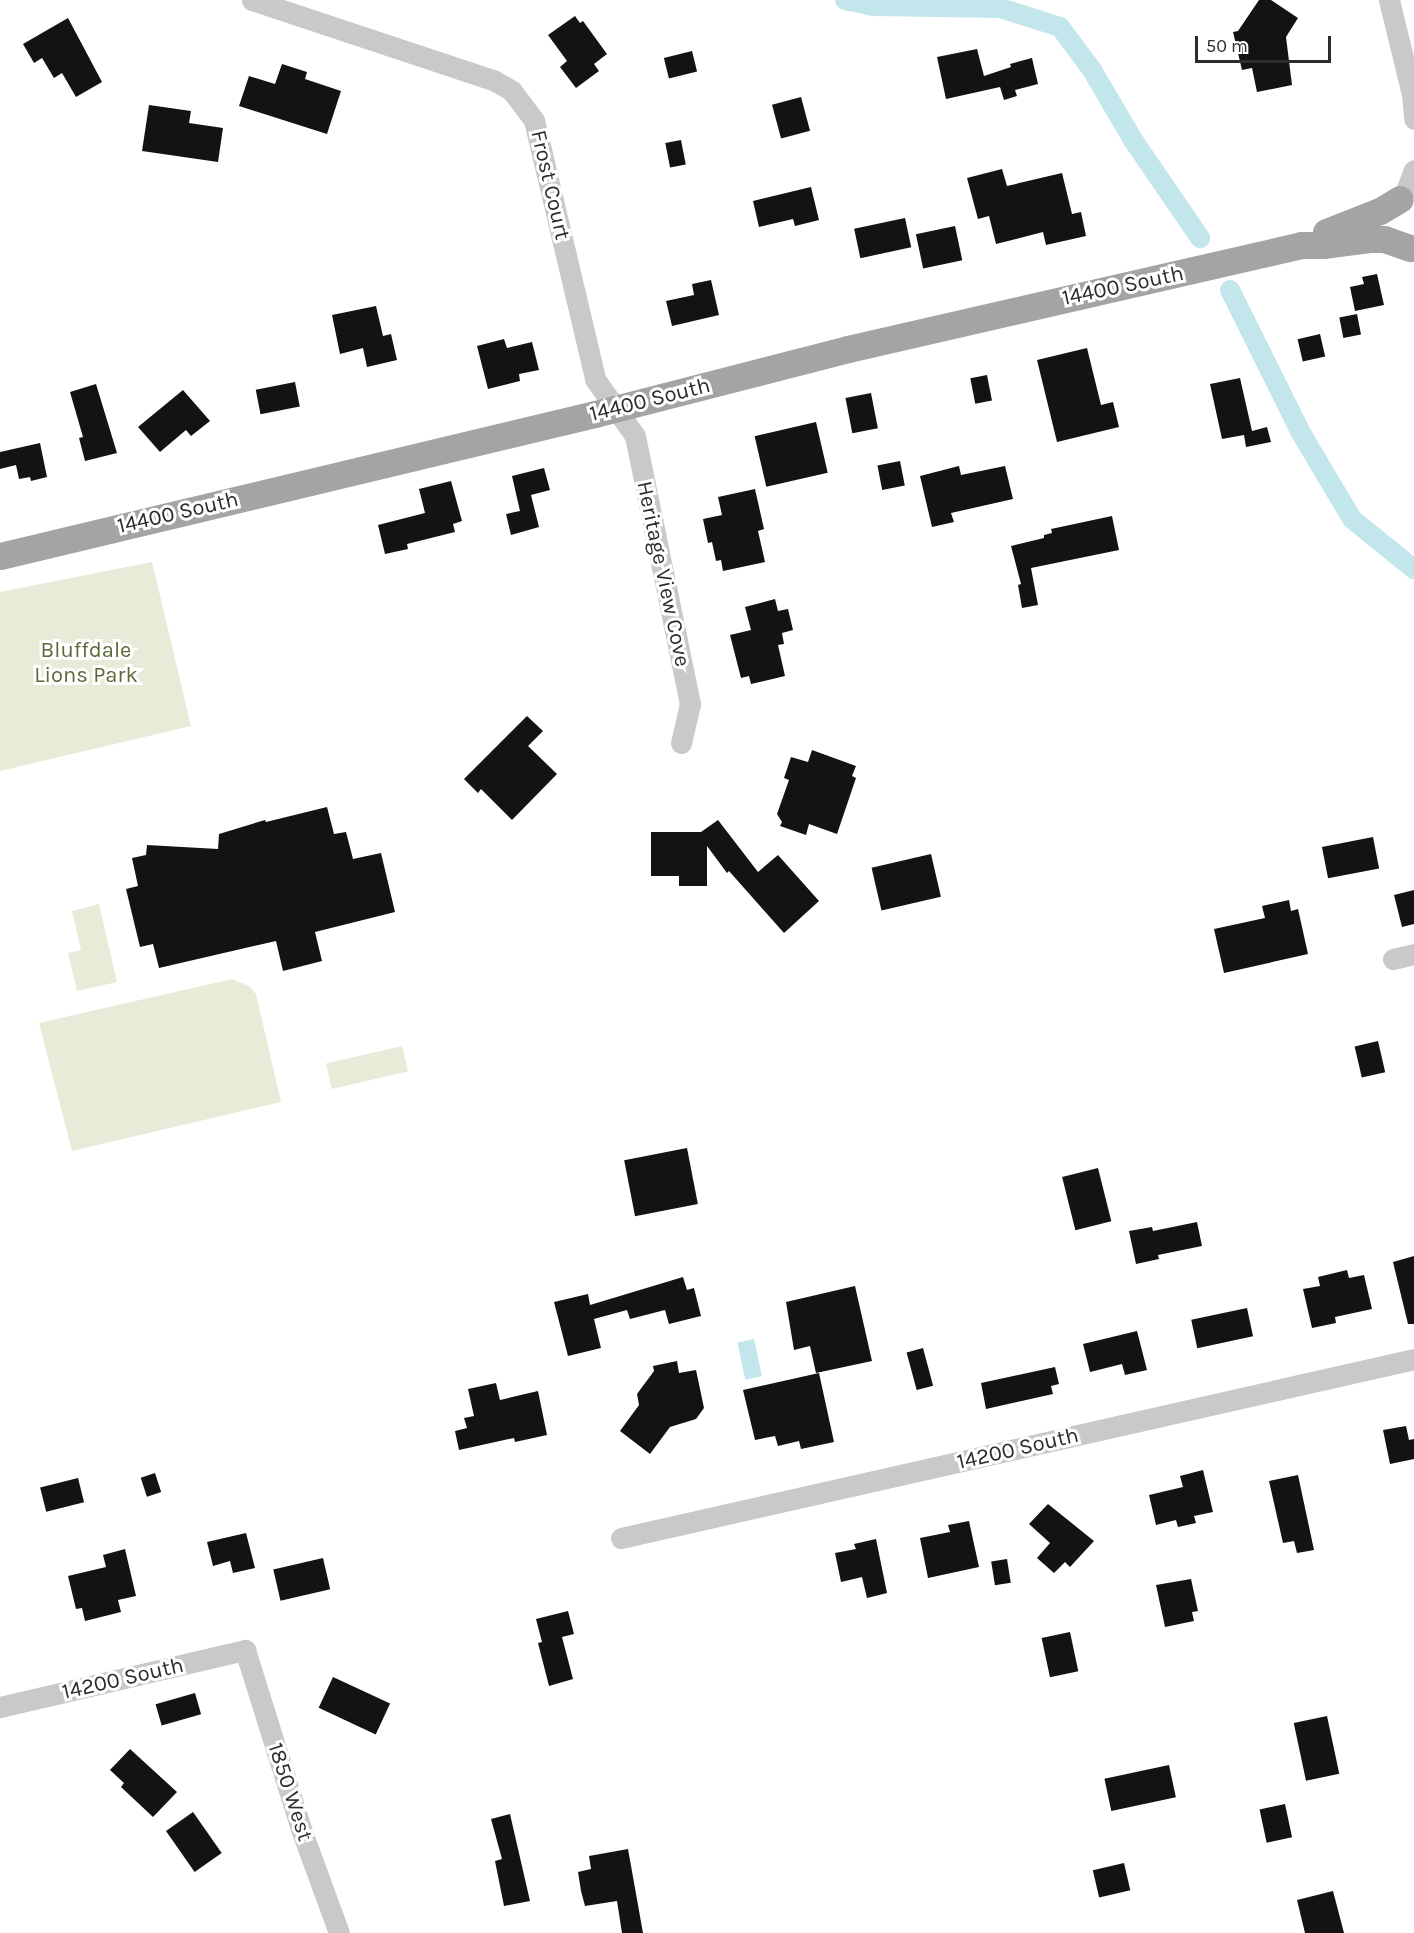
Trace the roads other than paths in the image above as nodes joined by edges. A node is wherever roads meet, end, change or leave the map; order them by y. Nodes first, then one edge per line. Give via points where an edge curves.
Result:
1 (252, 0) edge
2 (1389, 0) edge
3 (1413, 96) edge
4 (1414, 119) edge
5 (1409, 185) edge
6 (1301, 245) junction
7 (1412, 249) edge
8 (616, 409) junction
9 (0, 556) edge
10 (681, 743) dead end
11 (1414, 954) edge
12 (1393, 959) dead end
13 (1414, 1359) edge
14 (621, 1538) dead end
15 (245, 1650) joint
16 (0, 1707) edge
17 (339, 1933) edge

1 - 8 street, Frost Court via 495,81 525,104 539,138 595,379
2 - 3 street
3 - 4 street
5 - 6 main road, 14400 South via 1380,211
5 - 7 main road via 1396,211 1396,225 1401,238
6 - 7 main road, 14400 South via 1384,239
6 - 8 main road, 14400 South via 860,346
8 - 9 main road, 14400 South
8 - 10 street, Heritage View Cove via 635,436 690,704
11 - 12 street
13 - 14 street, 14200 South
15 - 16 street, 14200 South
15 - 17 street, 1850 West

